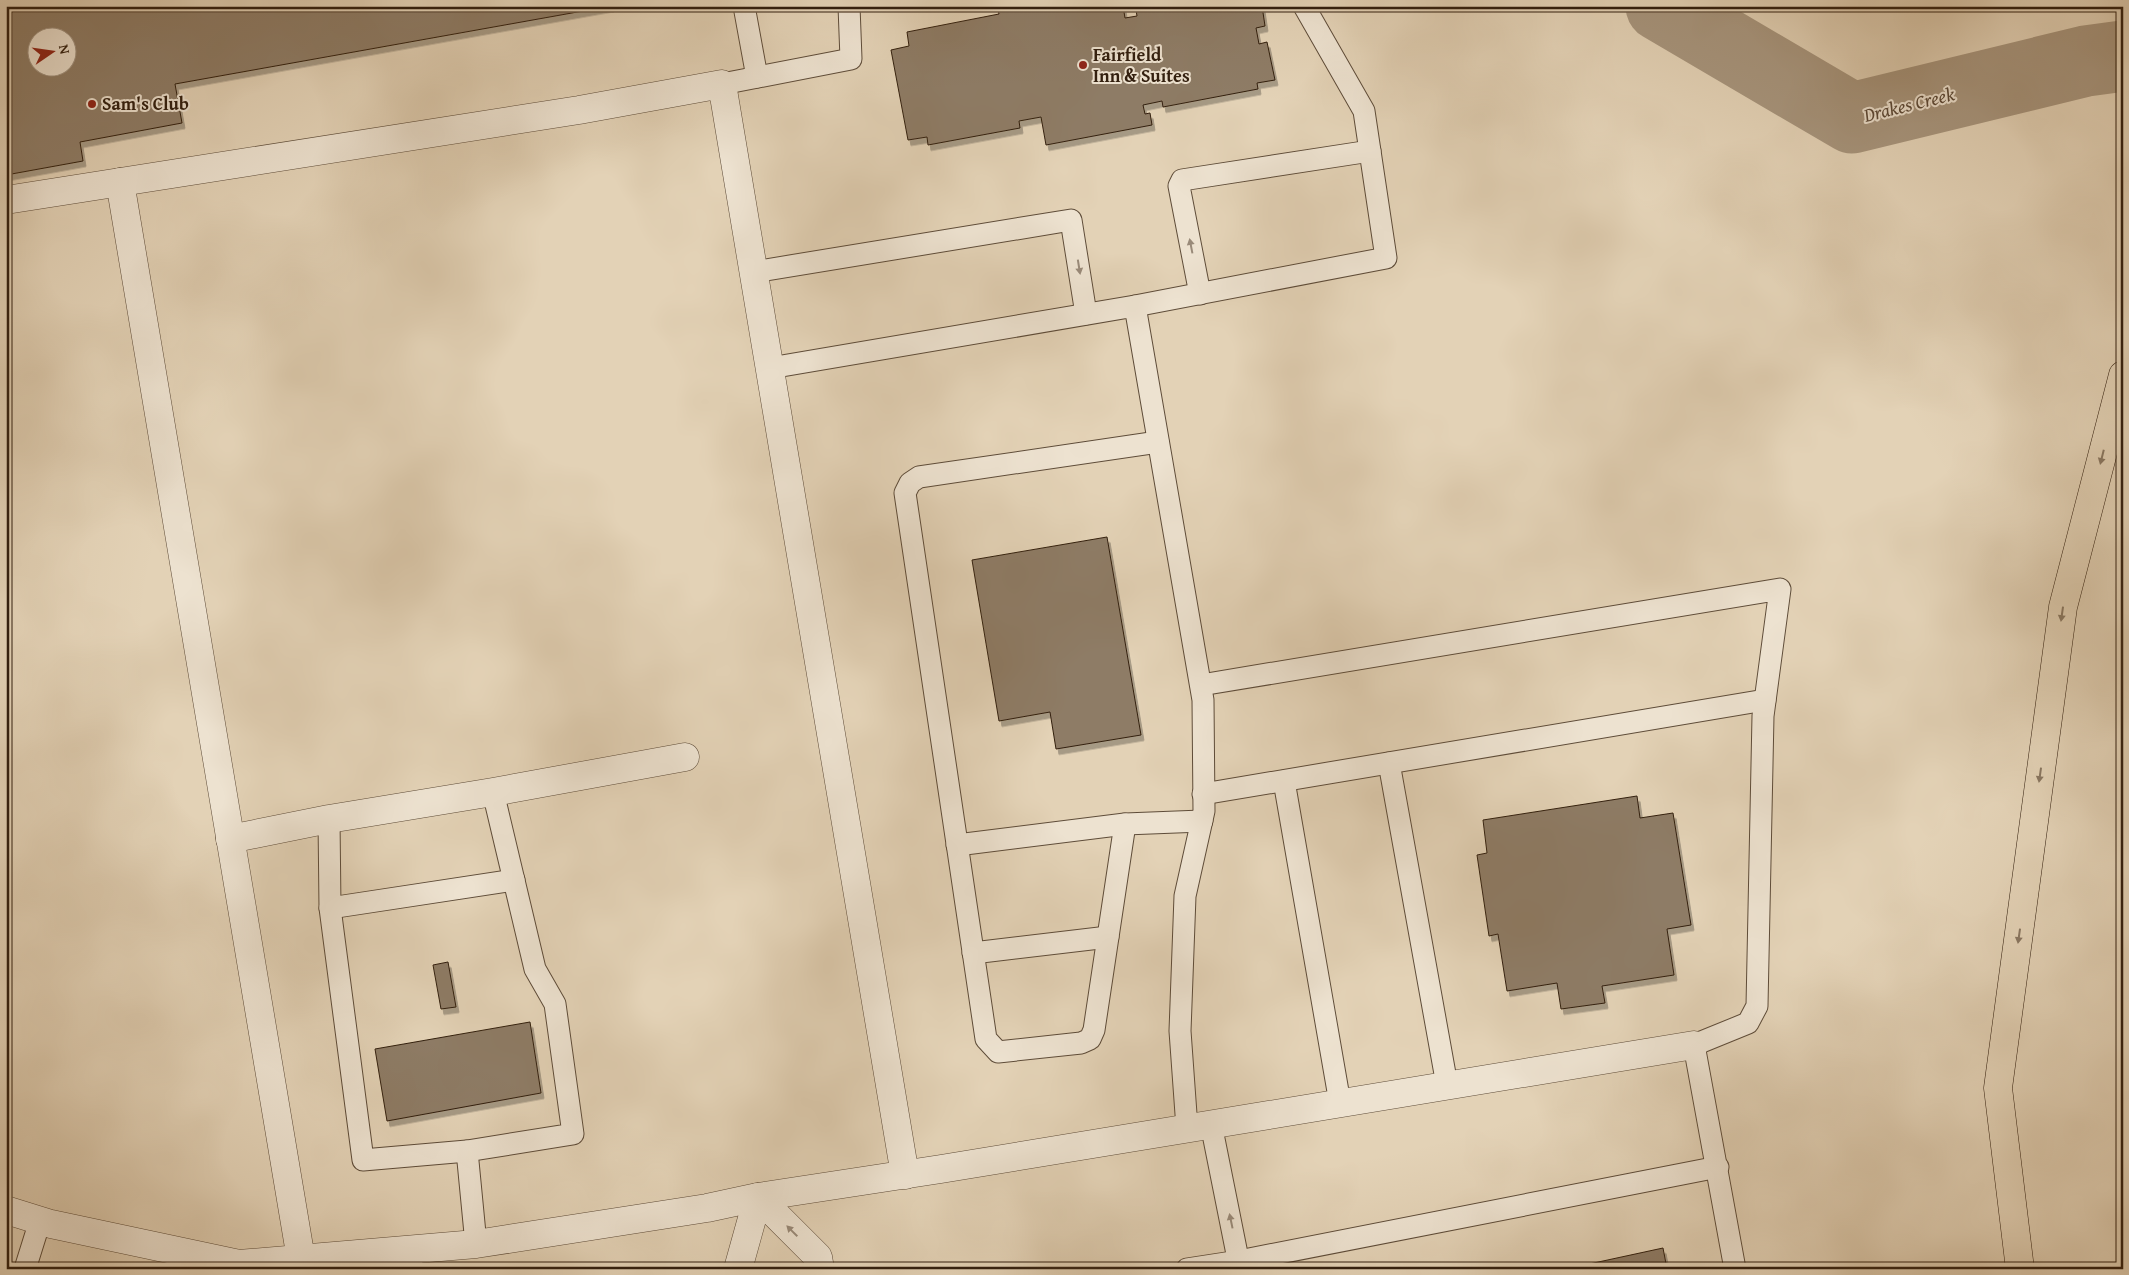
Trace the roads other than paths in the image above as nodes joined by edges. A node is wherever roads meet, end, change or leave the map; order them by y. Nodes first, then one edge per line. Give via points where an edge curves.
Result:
1 (744, 6) edge
2 (849, 6) edge
3 (1304, 6) edge
4 (758, 77) junction
5 (722, 84) junction
6 (1370, 151) junction
7 (120, 182) junction
8 (6, 200) edge
9 (754, 272) junction
10 (1200, 294) junction
11 (1135, 306) junction
12 (1086, 314) junction
13 (770, 368) junction
14 (2123, 376) edge
15 (1158, 442) junction
16 (1200, 685) junction
17 (1765, 700) junction
18 (685, 758) dead end
19 (1389, 763) junction
20 (1284, 781) junction
21 (493, 792) junction
22 (1203, 794) junction
23 (329, 819) junction
24 (1202, 821) junction
25 (1125, 824) junction
26 (230, 839) junction
27 (957, 845) junction
28 (514, 880) junction
29 (330, 908) junction
30 (1108, 937) junction
31 (973, 953) junction
32 (1694, 1045) junction
33 (1447, 1085) junction
34 (1340, 1103) junction
35 (1199, 1126) junction
36 (467, 1150) junction
37 (1718, 1167) junction
38 (905, 1175) junction
39 (758, 1197) junction
40 (6, 1210) edge
41 (40, 1221) junction
42 (476, 1244) junction
43 (301, 1259) junction
44 (412, 1259) edge
45 (1240, 1265) edge
46 (25, 1269) edge
47 (738, 1269) edge
48 (820, 1269) edge
49 (1187, 1269) edge
50 (1735, 1269) edge
51 (2020, 1269) edge

1 - 4 lane
2 - 4 lane via 851,59
3 - 6 lane via 1364,111
4 - 5 lane
5 - 7 street via 579,110
5 - 9 street
6 - 10 lane via 1386,258
10 -> 6 lane via 1178,186 1182,180
7 - 8 street
7 - 26 street
9 -> 12 lane via 1071,220
9 - 13 street
10 - 11 lane
11 - 12 lane
11 - 15 lane
12 - 13 lane
13 - 38 street
14 -> 51 highway via 2063,606 1998,1088
15 - 16 lane
15 - 27 lane via 919,477 904,493
16 - 17 lane via 1780,589
16 - 22 lane via 1203,700
17 - 19 lane
17 - 32 lane via 1762,716 1757,1006 1748,1024
18 - 21 street
19 - 20 lane
19 - 33 lane
20 - 22 lane
20 - 34 lane
21 - 23 street
21 - 28 lane
22 - 24 lane
23 - 26 street
23 - 29 lane
24 - 25 lane
24 - 35 lane via 1185,896 1180,1031
25 - 27 lane
25 - 30 lane
26 - 43 street
27 - 31 lane
28 - 29 lane
28 - 36 lane via 535,969 555,1004 573,1134
29 - 36 lane via 363,1160
30 - 31 lane
30 - 31 lane via 1094,1030 1090,1039 1081,1044 998,1052 992,1047 986,1039
32 - 33 street
32 - 37 lane
33 - 34 street
34 - 35 street
35 - 38 street
45 -> 35 lane
36 - 42 lane
37 - 45 lane
37 - 50 lane
38 - 39 street
39 - 42 street
39 - 47 street
48 -> 39 street via 818,1257
40 - 41 street
41 - 43 street via 238,1264
41 - 46 lane
42 - 44 street
43 - 44 street
45 - 49 lane

